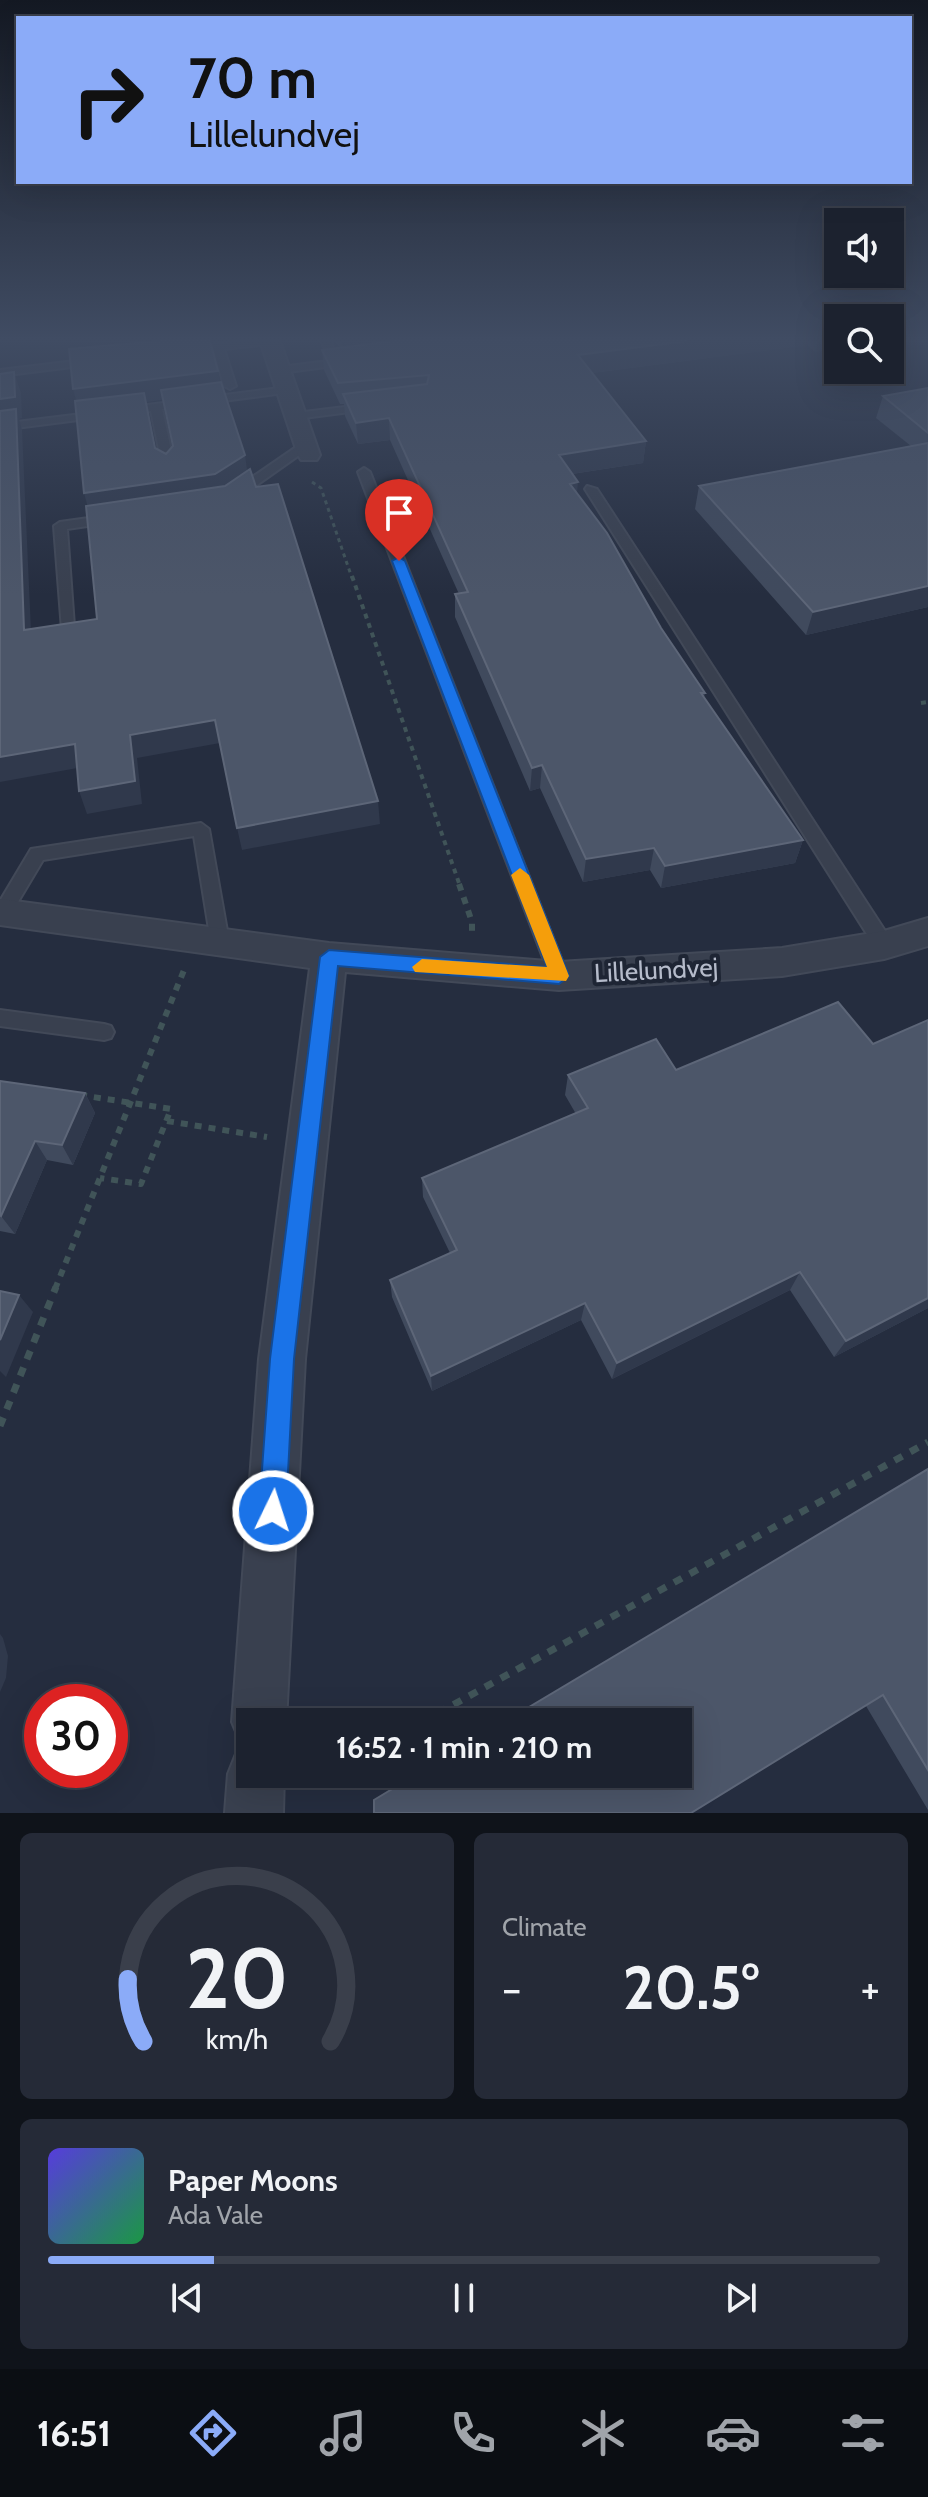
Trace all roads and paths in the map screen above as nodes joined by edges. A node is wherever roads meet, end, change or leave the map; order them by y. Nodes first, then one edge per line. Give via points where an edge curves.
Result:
1 (160, 426) edge
2 (299, 426) edge
3 (307, 450) junction
4 (169, 469) edge
5 (364, 472) dead end
6 (591, 489) dead end
7 (224, 502) edge
8 (120, 517) edge
9 (68, 640) edge
10 (928, 702) edge
11 (921, 703) dead end
12 (1, 912) edge
13 (928, 932) edge
14 (209, 940) junction
15 (884, 945) junction
16 (329, 957) junction
17 (473, 972) junction
18 (559, 976) junction
19 (0, 1018) edge
20 (104, 1032) dead end
21 (73, 1094) edge
22 (131, 1102) junction
23 (167, 1121) junction
24 (308, 1143) junction
25 (100, 1178) junction
26 (0, 1426) edge
27 (928, 1442) edge
28 (260, 1708) edge
29 (447, 1708) edge
30 (255, 1788) edge
31 (254, 1813) edge

1 - 4 lane
2 - 3 street
3 - 7 lane
3 - 17 path via 300,461 305,478 321,488 472,922
5 - 18 lane
6 - 15 lane
8 - 9 lane via 60,526
10 - 11 path
12 - 14 street, Lillelundvej
12 - 14 lane via 37,854 201,829
13 - 15 street, Lillelundvej
14 - 16 street, Lillelundvej
14 - 22 path
15 - 18 street, Lillelundvej via 782,962
16 - 17 street, Lillelundvej
16 - 24 street
17 - 18 street, Lillelundvej
19 - 20 lane
21 - 22 path
22 - 23 path via 171,1109
22 - 25 path
23 - 24 path
23 - 25 path via 141,1184
24 - 28 street via 282,1359
25 - 26 path
27 - 29 path
30 - 31 street

